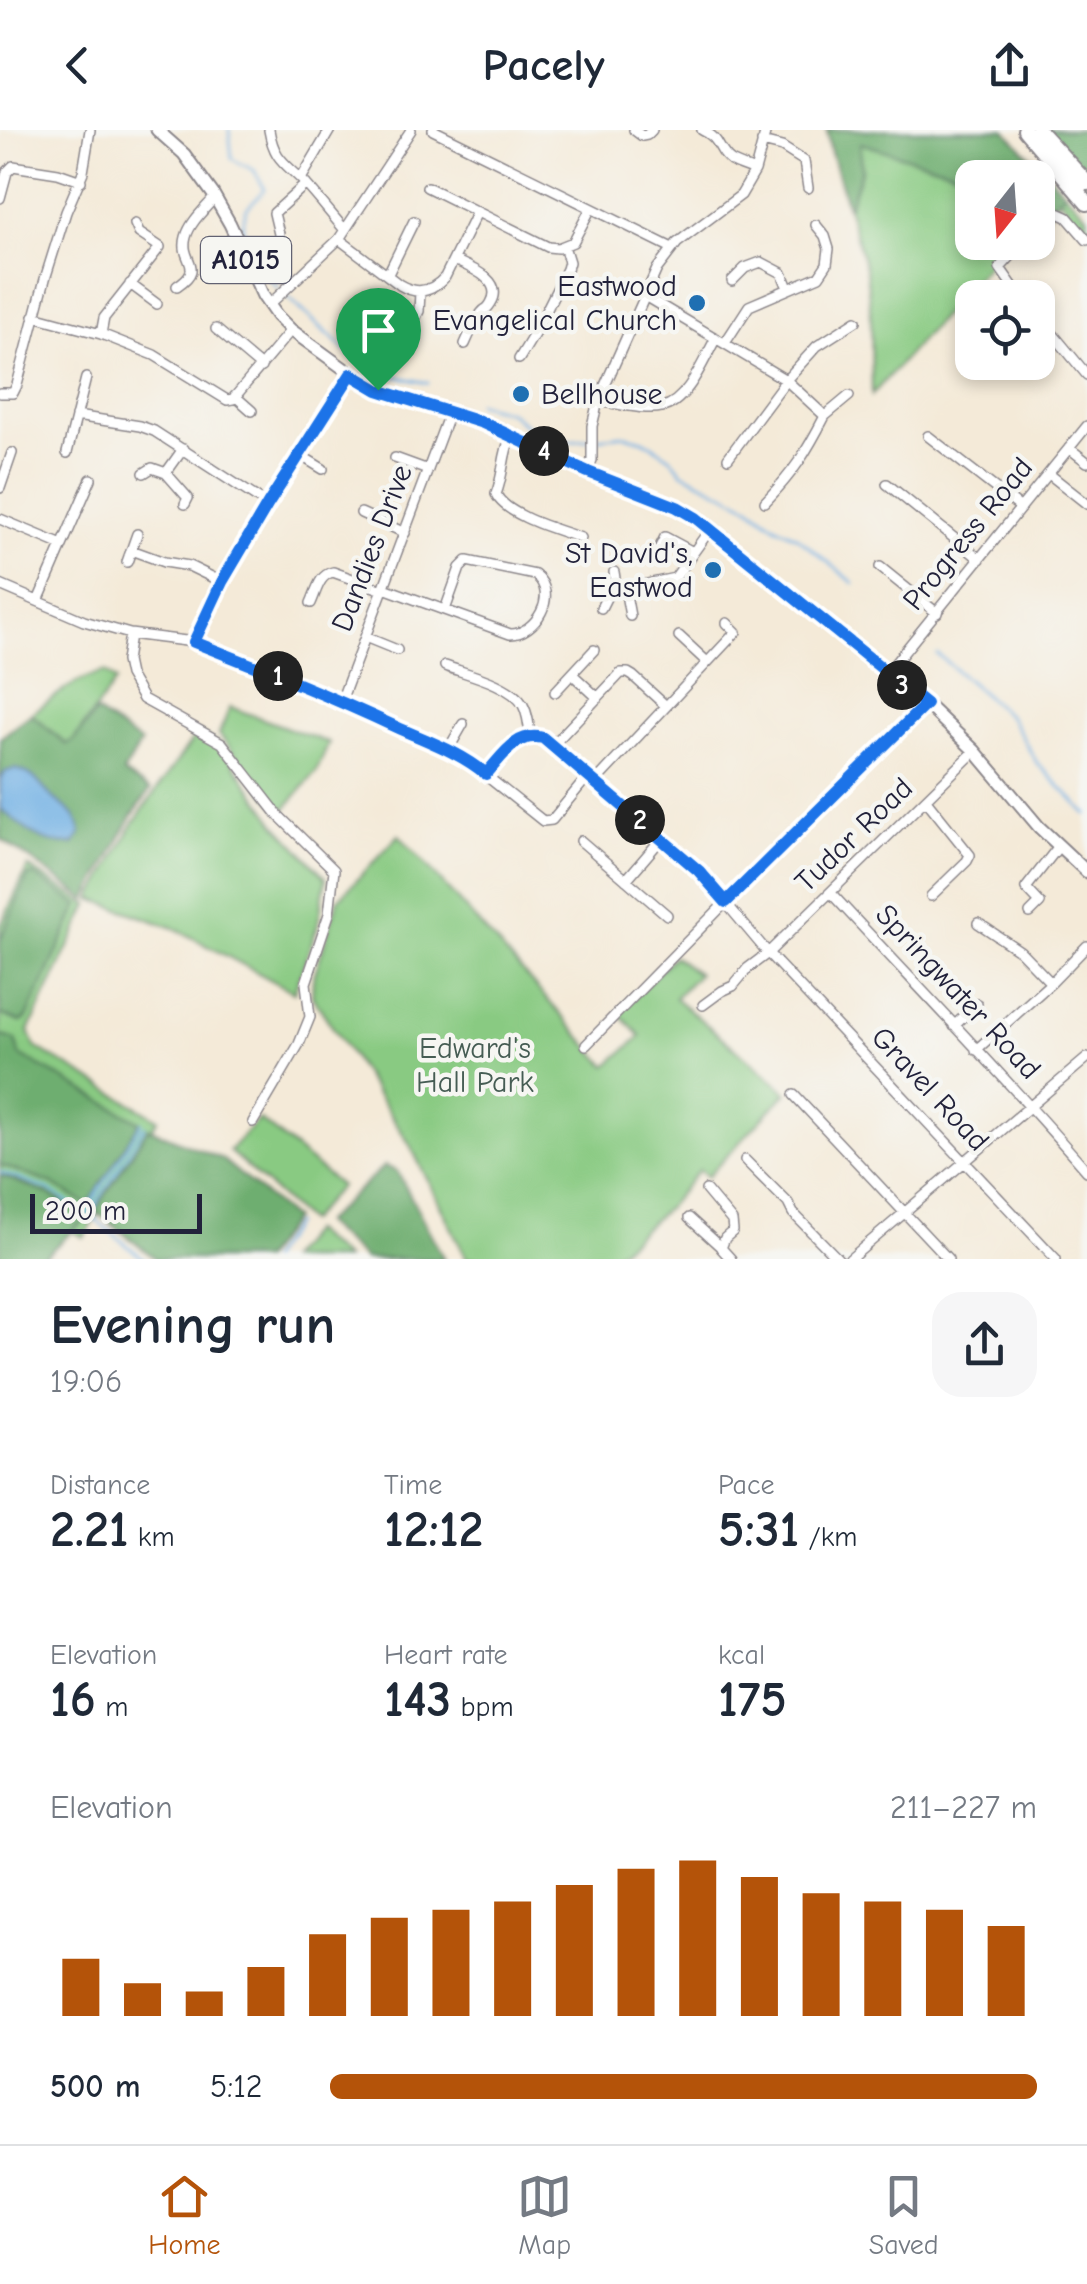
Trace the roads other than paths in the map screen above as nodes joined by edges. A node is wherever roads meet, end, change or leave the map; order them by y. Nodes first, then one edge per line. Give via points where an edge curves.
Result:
1 (90, 130) edge
2 (157, 130) edge
3 (269, 130) edge
4 (330, 130) edge
5 (410, 130) edge
6 (433, 130) edge
7 (634, 130) edge
8 (652, 130) edge
9 (702, 130) edge
10 (766, 130) edge
11 (1025, 130) edge
12 (1038, 130) edge
13 (446, 133) edge
14 (762, 142) junction
15 (755, 171) junction
16 (2, 180) edge
17 (81, 181) junction
18 (303, 182) junction
19 (1087, 183) edge
20 (427, 187) dead end
21 (808, 188) dead end
22 (215, 197) junction
23 (0, 198) edge
24 (1087, 203) edge
25 (591, 208) junction
26 (477, 212) junction
27 (1055, 214) edge
28 (135, 224) dead end
29 (410, 224) dead end
30 (816, 225) dead end
31 (278, 234) dead end
32 (342, 234) junction
33 (1087, 240) edge
34 (564, 246) junction
35 (672, 248) junction
36 (454, 260) junction
37 (1007, 260) edge
38 (388, 274) junction
39 (1009, 280) edge
40 (732, 281) dead end
41 (130, 284) junction
42 (177, 286) dead end
43 (788, 288) junction
44 (420, 292) junction
45 (643, 295) junction
46 (157, 304) dead end
47 (269, 305) junction
48 (34, 316) junction
49 (856, 321) dead end
50 (216, 329) dead end
51 (291, 330) junction
52 (379, 333) dead end
53 (101, 334) junction
54 (1055, 338) edge
55 (720, 340) junction
56 (464, 344) dead end
57 (519, 359) dead end
58 (261, 367) junction
59 (351, 374) junction
60 (1087, 375) edge
61 (86, 378) dead end
62 (786, 380) junction
63 (3, 394) edge
64 (235, 396) junction
65 (849, 396) dead end
66 (598, 401) junction
67 (252, 411) dead end
68 (450, 412) junction
69 (76, 416) junction
70 (825, 416) junction
71 (1087, 426) edge
72 (511, 436) junction
73 (928, 436) dead end
74 (1069, 448) junction
75 (183, 449) junction
76 (67, 453) dead end
77 (300, 454) junction
78 (7, 456) edge
79 (395, 458) dead end
80 (728, 458) dead end
81 (1087, 462) edge
82 (323, 469) dead end
83 (428, 470) junction
84 (166, 472) junction
85 (588, 472) junction
86 (144, 473) dead end
87 (1049, 474) junction
88 (91, 479) dead end
89 (887, 484) dead end
90 (0, 488) edge
91 (765, 502) dead end
92 (184, 504) dead end
93 (268, 504) junction
94 (1087, 504) edge
95 (1021, 508) junction
96 (361, 514) dead end
97 (0, 519) edge
98 (711, 528) junction
99 (405, 533) junction
100 (136, 534) dead end
101 (581, 538) dead end
102 (62, 545) junction
103 (131, 550) junction
104 (693, 552) junction
105 (655, 556) dead end
106 (980, 559) junction
107 (126, 562) dead end
108 (880, 567) dead end
109 (614, 572) dead end
110 (222, 582) junction
111 (0, 584) edge
112 (383, 589) junction
113 (621, 590) junction
114 (38, 600) junction
115 (312, 603) dead end
116 (601, 608) dead end
117 (446, 610) junction
118 (937, 613) junction
119 (630, 616) dead end
120 (728, 623) dead end
121 (130, 634) junction
122 (679, 636) dead end
123 (365, 637) junction
124 (194, 642) junction
125 (397, 650) dead end
126 (594, 650) dead end
127 (707, 662) junction
128 (445, 666) dead end
129 (888, 673) junction
130 (572, 674) junction
131 (555, 692) dead end
132 (598, 698) junction
133 (341, 702) junction
134 (926, 704) junction
135 (666, 706) junction
136 (464, 724) dead end
137 (530, 736) junction
138 (553, 745) junction
139 (448, 750) junction
140 (975, 752) junction
141 (486, 774) junction
142 (592, 778) junction
143 (926, 800) junction
144 (662, 838) junction
145 (581, 841) dead end
146 (1059, 846) junction
147 (1087, 872) edge
148 (1017, 879) dead end
149 (626, 880) junction
150 (1026, 888) junction
151 (831, 893) junction
152 (931, 896) dead end
153 (726, 902) junction
154 (1030, 913) dead end
155 (667, 915) dead end
156 (978, 923) dead end
157 (1087, 946) edge
158 (768, 953) junction
159 (1051, 983) junction
160 (976, 1004) dead end
161 (703, 1006) dead end
162 (954, 1026) junction
163 (586, 1046) dead end
164 (976, 1050) junction
165 (1087, 1058) edge
166 (794, 1095) dead end
167 (1030, 1105) junction
168 (253, 1122) dead end
169 (745, 1160) dead end
170 (964, 1162) junction
171 (1087, 1171) edge
172 (706, 1190) dead end
173 (904, 1214) junction
174 (689, 1218) dead end
175 (722, 1248) junction
176 (731, 1259) edge
177 (838, 1259) edge
178 (850, 1259) edge
179 (948, 1259) edge
180 (1056, 1259) edge

1 - 17 street
2 - 22 main road, A1015
3 - 18 street via 272,146
4 - 18 street
5 - 32 street
6 - 13 street
7 - 8 street via 642,136
9 - 15 street via 731,161
10 - 14 street
11 - 24 highway
12 - 19 highway
13 - 25 street
14 - 15 street
14 - 21 street via 804,161
15 - 35 street via 734,203
16 - 17 street via 18,165
16 - 23 street
17 - 48 street
18 - 31 street via 274,213
18 - 32 street
20 - 26 street via 435,197
22 - 42 street via 186,235 192,274
22 - 47 main road, A1015
25 - 34 street via 573,242
25 - 35 street
26 - 34 street via 548,247
26 - 36 street
27 - 33 street via 1067,217
28 - 41 street via 160,247
29 - 38 street
30 - 43 street via 829,248 828,264 819,276
32 - 38 street
32 - 47 street
34 - 57 street via 569,262
35 - 45 street
36 - 44 street via 438,285
36 - 56 street via 484,275 494,295
37 - 39 street via 1000,268
38 - 44 street
40 - 43 street via 761,262 782,273
41 - 46 street
41 - 53 street via 104,318
43 - 55 street via 748,306
44 - 52 street via 405,340
45 - 55 street
45 - 66 street
47 - 51 main road, A1015
48 - 53 street
48 - 63 street via 18,385
49 - 62 street via 817,346
50 - 58 street
51 - 58 street
51 - 59 main road, A1015
53 - 64 street via 154,355 227,400
54 - 60 street
55 - 62 street
55 - 66 street via 674,403 660,408
58 - 64 street
59 - 68 main road, A1015 via 378,390
59 - 77 street
61 - 69 street
62 - 70 street
62 - 80 street
64 - 67 street
65 - 70 street
66 - 85 street
68 - 72 main road, A1015
68 - 83 street, Dandies Drive
69 - 75 street via 140,426
69 - 76 street
70 - 91 street via 807,452
71 - 74 street, Progress Road
72 - 85 main road, A1015
72 - 101 street via 504,476 491,494 540,524
73 - 95 street
74 - 81 street
74 - 87 street, Progress Road
75 - 84 street
75 - 93 street
77 - 82 street
77 - 93 street
78 - 90 street
79 - 83 street
83 - 99 street, Dandies Drive
84 - 86 street
84 - 92 street via 188,498
85 - 98 main road, A1015 via 677,507
87 - 94 street
87 - 95 street, Progress Road
88 - 102 street
89 - 106 street
93 - 110 street
95 - 106 street, Progress Road
96 - 99 street
97 - 102 street
98 - 104 street
98 - 129 main road, A1015
99 - 112 street, Dandies Drive
100 - 103 street
102 - 114 street
103 - 107 street
103 - 110 street
104 - 105 street via 665,536
104 - 113 street via 676,578
106 - 118 street, Progress Road
108 - 118 street
109 - 113 street
110 - 124 street
111 - 114 street
112 - 115 street via 326,573
112 - 117 street
112 - 123 street, Dandies Drive
113 - 116 street via 608,593
113 - 119 street
114 - 121 street
117 - 117 street via 520,634 544,607 547,591 535,575 467,561
118 - 129 street, Progress Road
120 - 127 street via 736,632
121 - 124 street
121 - 168 street via 126,661 143,700 222,742 279,816 334,870 306,983 310,1017
122 - 127 street
123 - 125 street
123 - 133 street, Dandies Drive
124 - 133 street
126 - 130 street
127 - 135 street
128 - 137 street via 516,696
129 - 134 main road, A1015
130 - 131 street
130 - 132 street
132 - 135 street via 625,672
132 - 138 street
133 - 139 street
134 - 140 main road, A1015
134 - 153 street
135 - 142 street
136 - 139 street
137 - 138 street
137 - 141 street via 513,744
138 - 142 street, Gravel Road
139 - 141 street
140 - 143 street, Tudor Road
140 - 146 main road, A1015
141 - 142 street via 546,822
142 - 144 street, Gravel Road
143 - 151 street, Tudor Road
143 - 152 street via 970,855
144 - 149 street
144 - 153 street, Gravel Road
145 - 149 street
146 - 147 main road, A1015
146 - 150 street
148 - 150 street
149 - 155 street
150 - 154 street via 1040,903
151 - 158 street, Tudor Road
151 - 162 street, Springwater Road
153 - 158 street, Gravel Road
153 - 163 street
156 - 159 street via 1020,951
157 - 159 street
158 - 161 street, Tudor Road
158 - 170 street, Gravel Road
159 - 164 street
160 - 162 street
162 - 164 street, Springwater Road
164 - 167 street, Springwater Road
165 - 167 street
166 - 173 street
167 - 170 street
167 - 171 street, Springwater Road
169 - 177 street
170 - 173 street
170 - 180 street, Gravel Road
172 - 175 street via 732,1221
173 - 178 street
173 - 179 street
174 - 175 street
175 - 176 street

